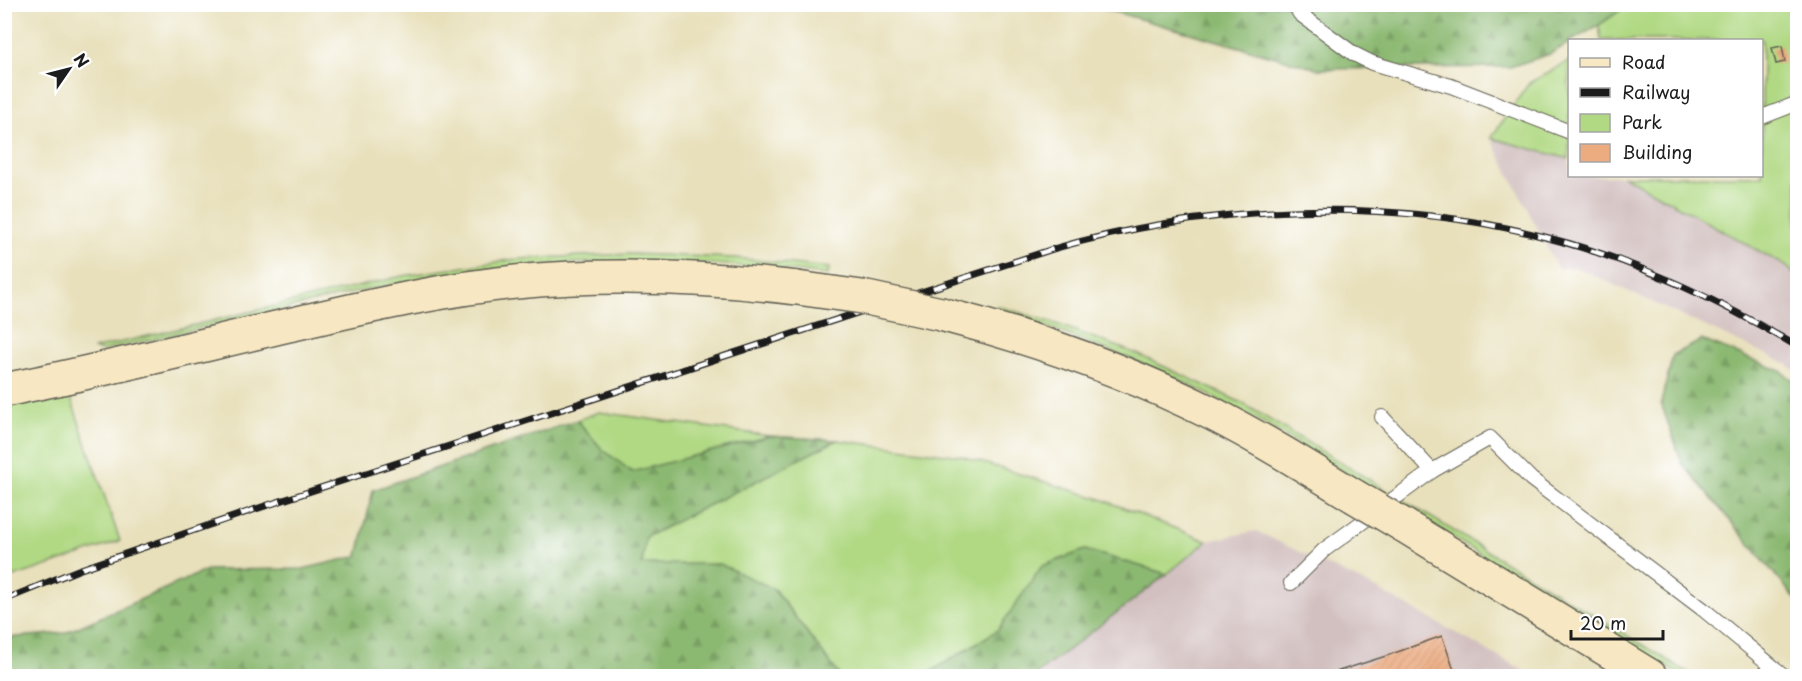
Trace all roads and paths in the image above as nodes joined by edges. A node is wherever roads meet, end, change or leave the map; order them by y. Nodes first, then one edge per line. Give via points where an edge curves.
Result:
1 (1294, 4) edge
2 (1797, 103) edge
3 (1763, 116) edge
4 (1568, 132) edge
5 (4, 390) edge
6 (1382, 417) dead end
7 (1431, 471) junction
8 (1291, 583) dead end
9 (1650, 676) edge
10 (1784, 676) edge

1 - 4 lane via 1300,14 1372,63 1451,86
2 - 3 lane
5 - 9 street, bridge via 383,303 496,285 654,277 737,281 862,297 941,314 1047,345 1149,384 1241,429
6 - 7 lane
7 - 8 lane via 1324,550
7 - 10 lane via 1490,438 1531,478

